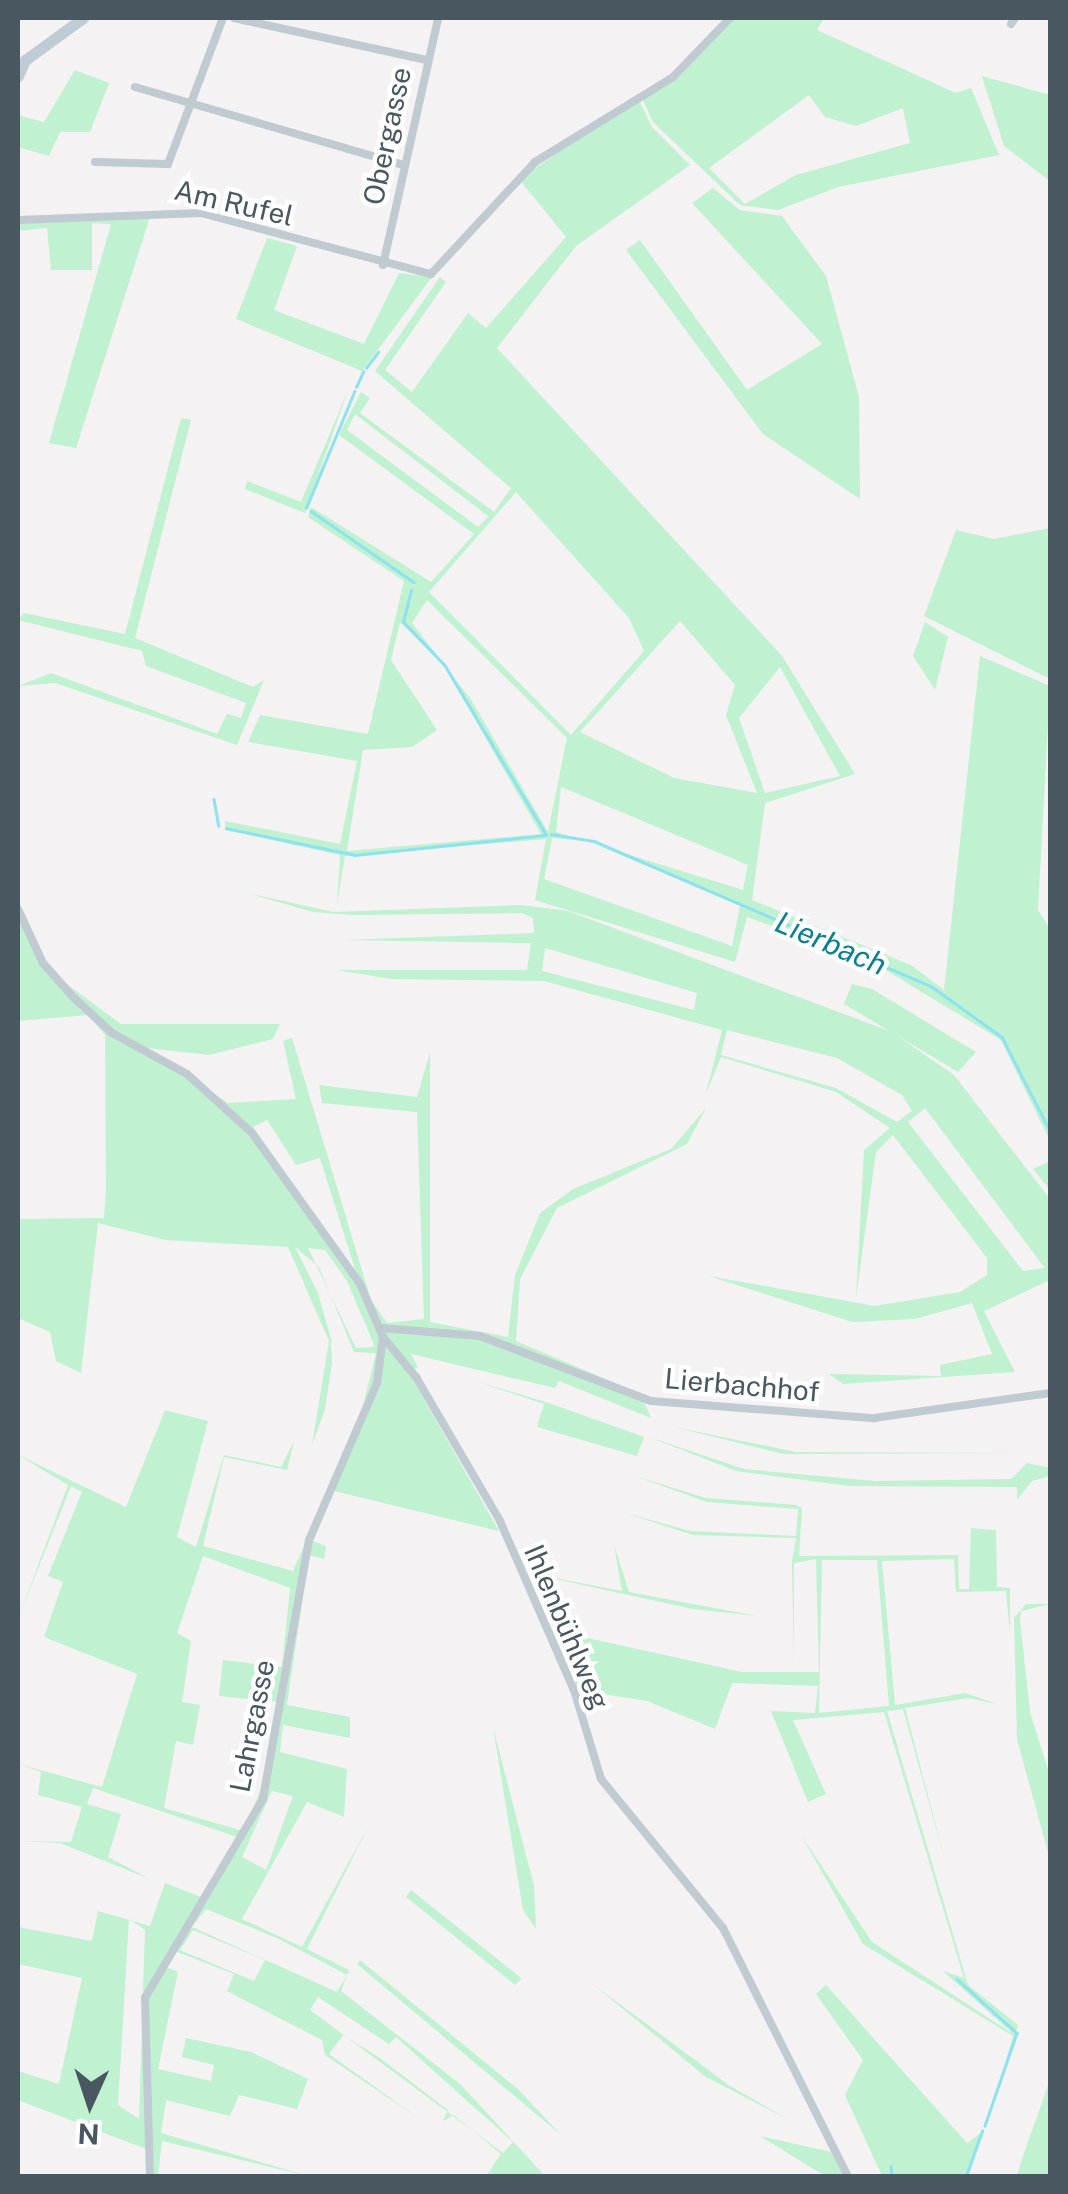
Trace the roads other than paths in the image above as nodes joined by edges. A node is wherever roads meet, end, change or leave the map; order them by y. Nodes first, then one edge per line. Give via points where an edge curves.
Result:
1 (83, 18) edge
2 (223, 18) edge
3 (234, 18) edge
4 (438, 18) edge
5 (730, 18) edge
6 (21, 56) edge
7 (426, 60) junction
8 (18, 76) edge
9 (135, 87) dead end
10 (190, 105) junction
11 (96, 162) dead end
12 (403, 165) junction
13 (18, 220) edge
14 (383, 265) junction
15 (18, 909) edge
16 (381, 1333) junction
17 (395, 1349) junction
18 (382, 1352) junction
19 (1050, 1394) edge
20 (150, 2176) edge
21 (848, 2176) edge

1 - 6 street
2 - 10 street
3 - 7 street
4 - 7 street, Obergasse
5 - 14 street, Am Rufel via 673,77 534,162 436,272
6 - 8 street
7 - 12 street, Obergasse
9 - 10 street
10 - 11 street via 168,164
10 - 12 street
12 - 14 street, Obergasse
13 - 14 street, Am Rufel via 152,209 201,213
15 - 16 street via 43,963 73,997 112,1033 186,1074 252,1134 360,1284
16 - 17 street, Ihlenbühlweg
16 - 18 street, Lahrgasse
16 - 19 street, Lierbachhof via 496,1340 651,1401 874,1418
17 - 18 street
17 - 21 street, Ihlenbühlweg via 500,1521 574,1690 601,1780 723,1928
18 - 20 street, Lahrgasse via 309,1540 263,1798 145,1998

